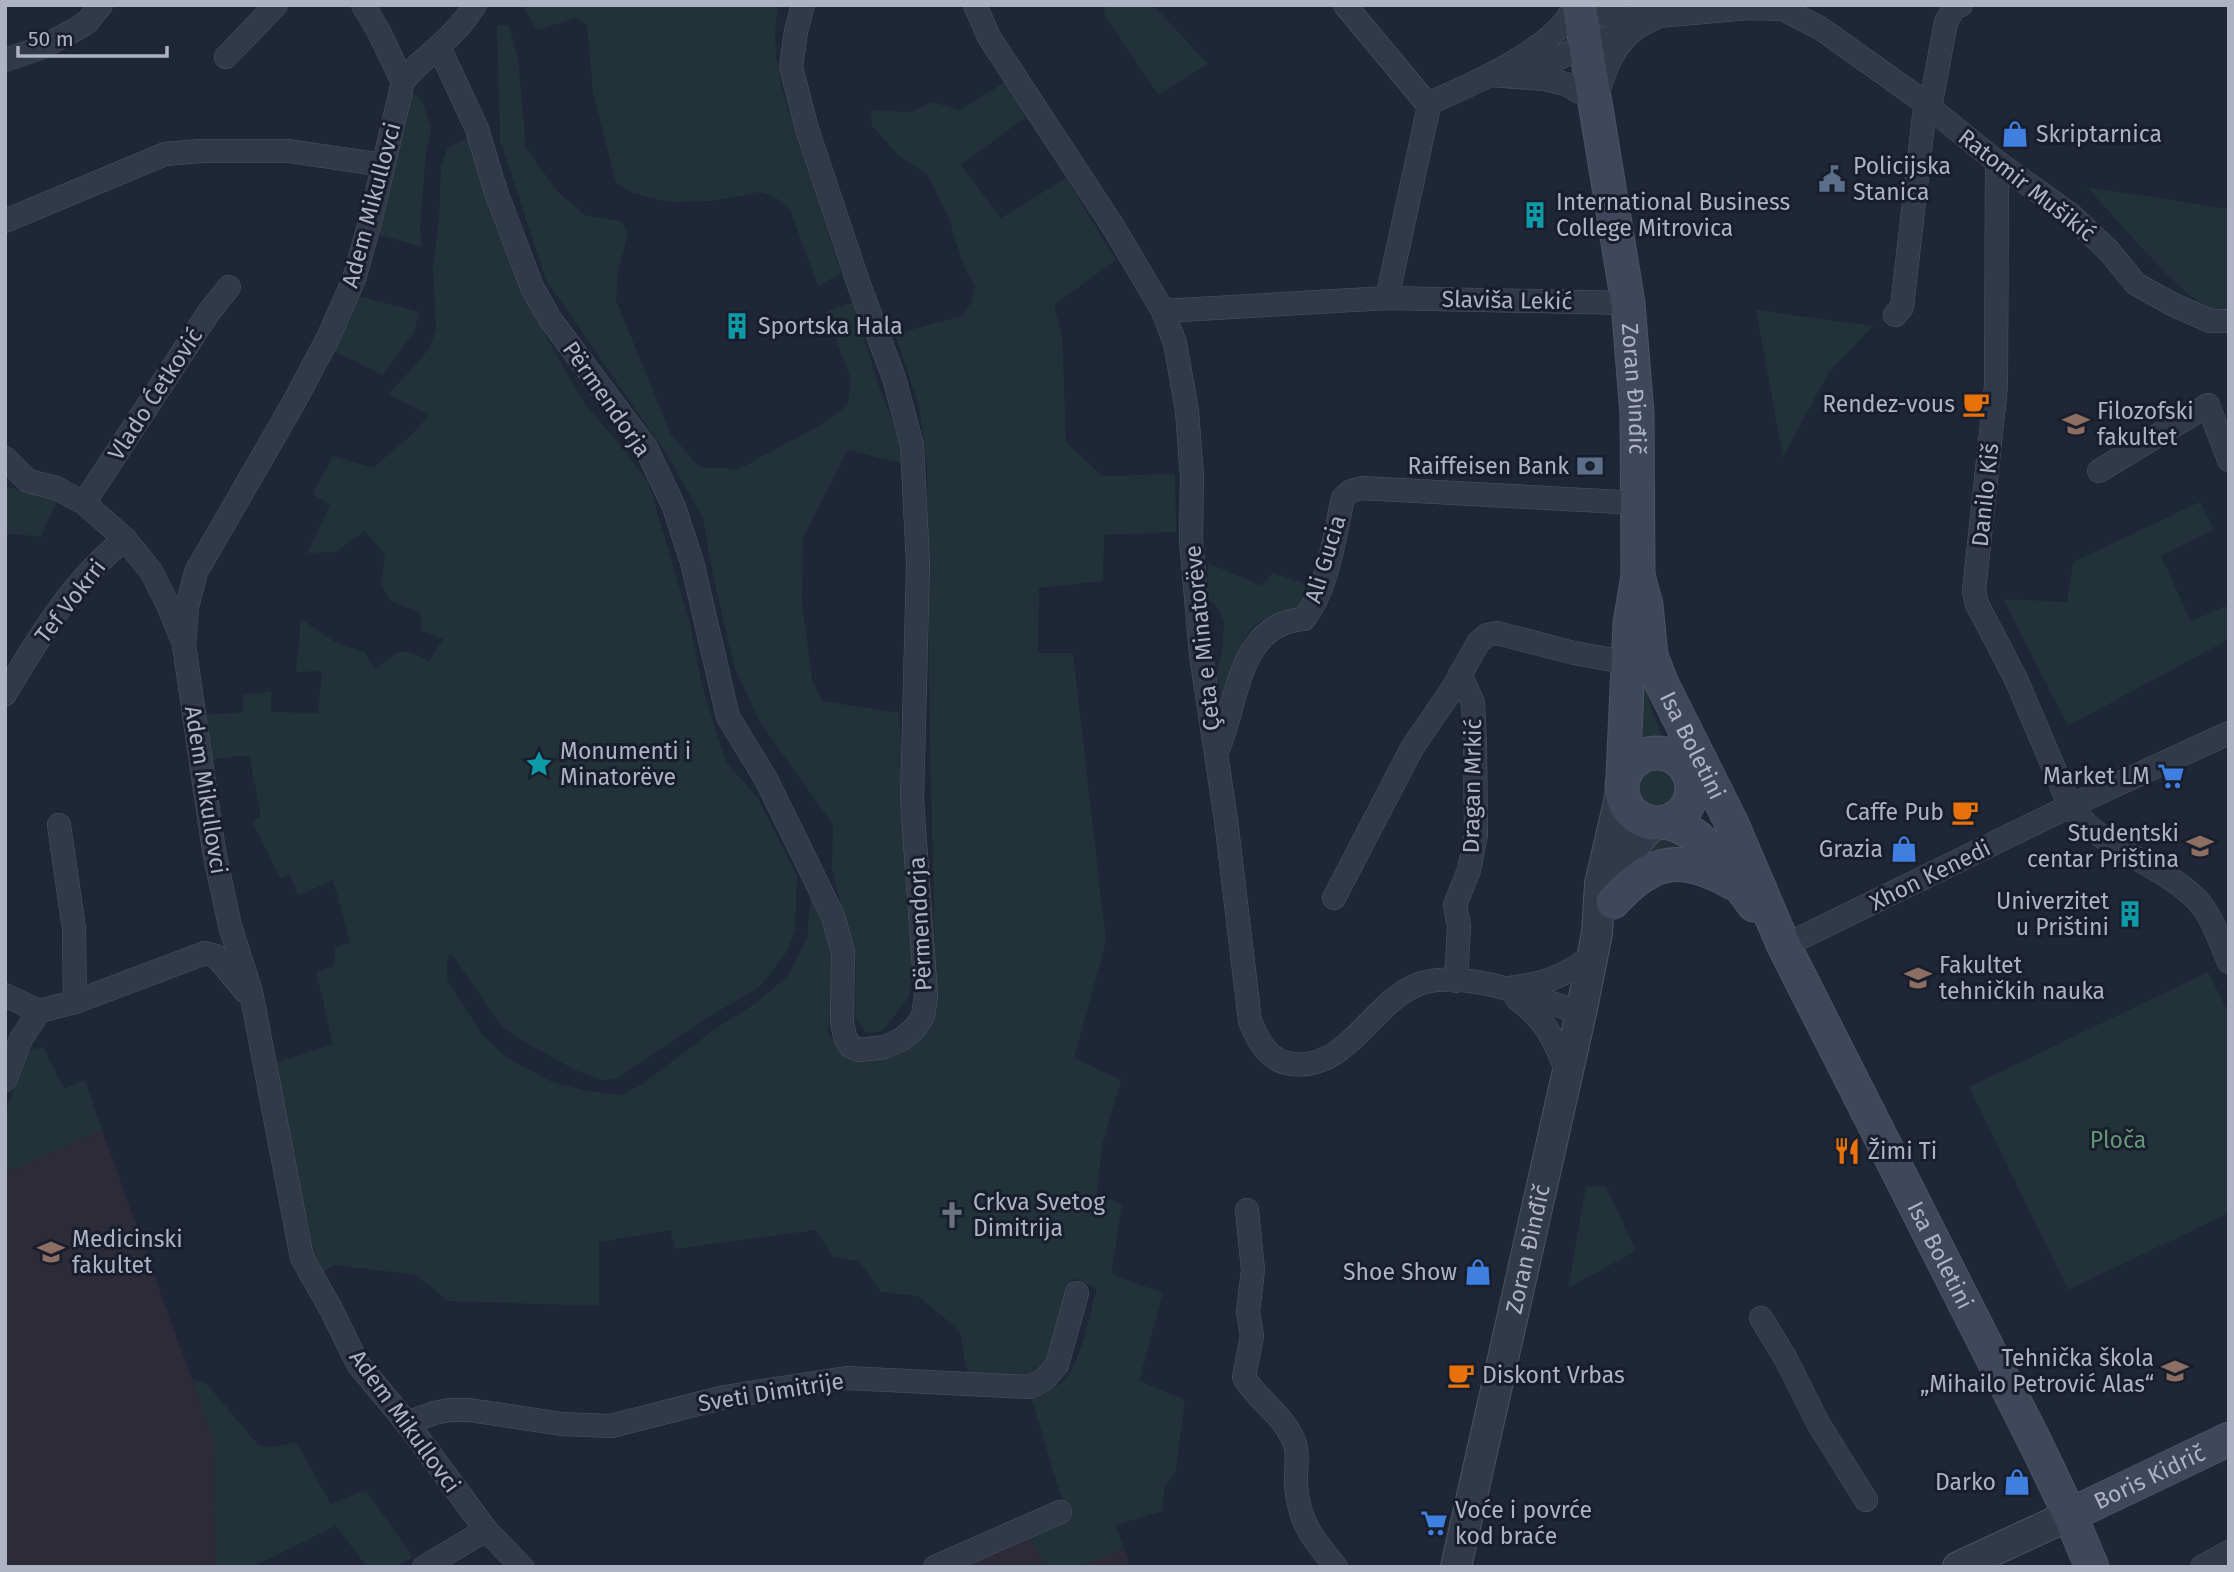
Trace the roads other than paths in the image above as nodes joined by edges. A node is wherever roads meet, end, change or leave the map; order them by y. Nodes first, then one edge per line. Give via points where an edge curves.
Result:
1 (101, 5) edge
2 (276, 5) edge
3 (363, 5) edge
4 (475, 5) edge
5 (803, 5) edge
6 (975, 5) edge
7 (1345, 5) edge
8 (1577, 5) edge
9 (1592, 5) edge
10 (1961, 5) edge
11 (1658, 16) junction
12 (1630, 32) junction
13 (1586, 44) junction
14 (439, 47) junction
15 (226, 57) dead end
16 (5, 61) edge
17 (1491, 75) junction
18 (1518, 76) junction
19 (403, 82) junction
20 (1596, 101) junction
21 (1429, 106) junction
22 (1930, 108) junction
23 (1997, 162) junction
24 (383, 165) junction
25 (5, 221) edge
26 (229, 287) dead end
27 (1387, 298) junction
28 (1628, 303) junction
29 (1163, 311) junction
30 (1895, 315) dead end
31 (2229, 321) edge
32 (5, 458) edge
33 (2229, 460) edge
34 (2099, 471) dead end
35 (17, 482) edge
36 (84, 503) junction
37 (1639, 503) junction
38 (125, 539) junction
39 (1638, 576) joint
40 (184, 645) junction
41 (1641, 660) junction
42 (13, 665) edge
43 (1460, 674) junction
44 (5, 694) edge
45 (2229, 733) edge
46 (1215, 754) junction
47 (1686, 769) junction
48 (1623, 782) junction
49 (2070, 806) junction
50 (1661, 822) junction
51 (59, 825) dead end
52 (1748, 884) junction
53 (1334, 898) dead end
54 (1613, 902) junction
55 (1595, 944) junction
56 (1784, 946) junction
57 (2229, 961) edge
58 (1456, 981) junction
59 (1503, 988) junction
60 (251, 992) junction
61 (5, 995) edge
62 (75, 1002) junction
63 (39, 1011) junction
64 (1581, 1013) junction
65 (1567, 1074) junction
66 (5, 1080) edge
67 (1247, 1210) dead end
68 (1077, 1293) dead end
69 (1761, 1318) dead end
70 (407, 1423) junction
71 (2229, 1438) edge
72 (1866, 1500) dead end
73 (1060, 1512) dead end
74 (2070, 1515) junction
75 (486, 1530) junction
76 (2229, 1552) edge
77 (424, 1567) edge
78 (523, 1567) edge
79 (934, 1567) edge
80 (1336, 1567) edge
81 (1456, 1567) edge
82 (1958, 1567) edge
83 (2092, 1567) edge
84 (2202, 1567) edge

1 - 16 street via 78,28
2 - 15 street
3 - 19 street
4 - 14 street
5 - 14 street, Përmendorja via 791,67 807,129 894,378 912,444 918,564 912,800 926,996 923,1016 915,1028 885,1048 869,1050 850,1046 845,1037 843,952 833,916 766,779 728,717 692,562 674,507 646,448 550,319 532,287 477,129
6 - 29 street, Çeta e Minatorëve via 989,37
7 - 21 street
8 - 13 main road, Zoran Đinđič
8 - 17 street via 1560,29
9 - 11 street, Ratomir Mušikić via 1605,15 1625,19
10 - 22 street via 1946,22
11 - 12 street, Ratomir Mušikić
11 - 22 street, Ratomir Mušikić via 1783,9 1820,28
12 - 13 street, Ratomir Mušikić
12 - 20 street, Ratomir Mušikić via 1602,76
13 - 18 street, Ratomir Mušikić
13 - 20 main road, Zoran Đinđič
14 - 19 street
17 - 18 street
17 - 21 street
18 - 20 street via 1566,84
19 - 24 street, Adem Mikullovci
20 - 28 main road, Zoran Đinđič
21 - 27 street
22 - 23 street, Ratomir Mušikić
22 - 30 street via 1924,115 1902,307
23 - 31 street, Ratomir Mušikić via 2071,215 2136,284 2210,321
23 - 49 street, Danilo Kiš via 1996,386 1974,591
24 - 25 street via 289,151 165,154
24 - 40 street, Adem Mikullovci via 354,279 327,340 196,572
26 - 36 street, Vlado Ćetković
27 - 28 street, Slaviša Lekić
27 - 29 street, Slaviša Lekić
28 - 37 main road, Zoran Đinđič
29 - 46 street, Çeta e Minatorëve via 1175,343 1187,411 1191,540
32 - 35 street
33 - 34 street via 2208,405
35 - 36 street via 56,488
36 - 38 street
37 - 39 main road, Zoran Đinđič
37 - 46 street, Ali Gucia via 1351,491 1343,498 1311,609 1304,618 1274,626 1256,645 1237,683
38 - 40 street via 151,571
38 - 42 street, Tef Vokrri via 100,559
39 - 41 main road, Isa Boletini via 1646,605
40 - 60 street, Adem Mikullovci via 214,851 230,926
41 - 43 street, Dragan Mrkić via 1574,653 1497,633 1478,643
41 - 47 main road
41 - 48 main road, Zoran Đinđič
41 - 52 main road, Isa Boletini via 1674,710 1731,822
42 - 44 street, Tef Vokrri
43 - 53 street, Dragan Mrkić via 1412,748
43 - 58 street, Dragan Mrkić via 1473,703 1475,835 1469,870 1455,905
45 - 49 street, Xhon Kenedi
46 - 58 street, Çeta e Minatorëve via 1250,1021 1265,1049 1287,1064 1307,1066 1325,1060 1401,992 1433,981
47 - 48 main road via 1672,755 1648,753 1629,766
47 - 50 main road, Zoran Đinđič via 1693,788 1691,799 1685,810
47 - 52 main road
48 - 50 main road via 1628,809 1645,821
48 - 55 street, Zoran Đinđič via 1600,884
49 - 56 street, Xhon Kenedi
49 - 57 street via 2115,848 2193,895 2205,909
50 - 52 main road, Isa Boletini via 1690,831
50 - 54 street, Zoran Đinđič via 1643,832 1633,847
51 - 62 street via 74,929
52 - 54 main road via 1700,867 1676,864 1641,876
52 - 56 main road, Isa Boletini
54 - 55 street, Zoran Đinđič
55 - 59 street, Çeta e Minatorëve via 1571,971 1533,985
55 - 64 street, Zoran Đinđič
56 - 74 main road, Isa Boletini
58 - 59 street, Çeta e Minatorëve
59 - 64 street, Çeta e Minatorëve
59 - 65 street, Çeta e Minatorëve via 1538,1014 1558,1047
60 - 62 street via 242,989 216,956 205,953
60 - 70 street, Adem Mikullovci via 302,1258 358,1364
61 - 63 street
62 - 63 street
63 - 66 street via 21,1039
64 - 65 street, Zoran Đinđič
65 - 81 street, Zoran Đinđič
67 - 80 street via 1253,1270 1248,1312 1252,1336 1244,1377 1294,1438 1304,1526
68 - 70 street, Sveti Dimitrije via 1057,1365 1030,1387 848,1378 725,1397 611,1426 469,1410 442,1412
69 - 72 street
70 - 75 street, Adem Mikullovci
71 - 74 main road, Boris Kidrič
73 - 79 street
74 - 82 street
74 - 83 main road, Isa Boletini
75 - 77 street
75 - 78 street, Adem Mikullovci
76 - 84 street

